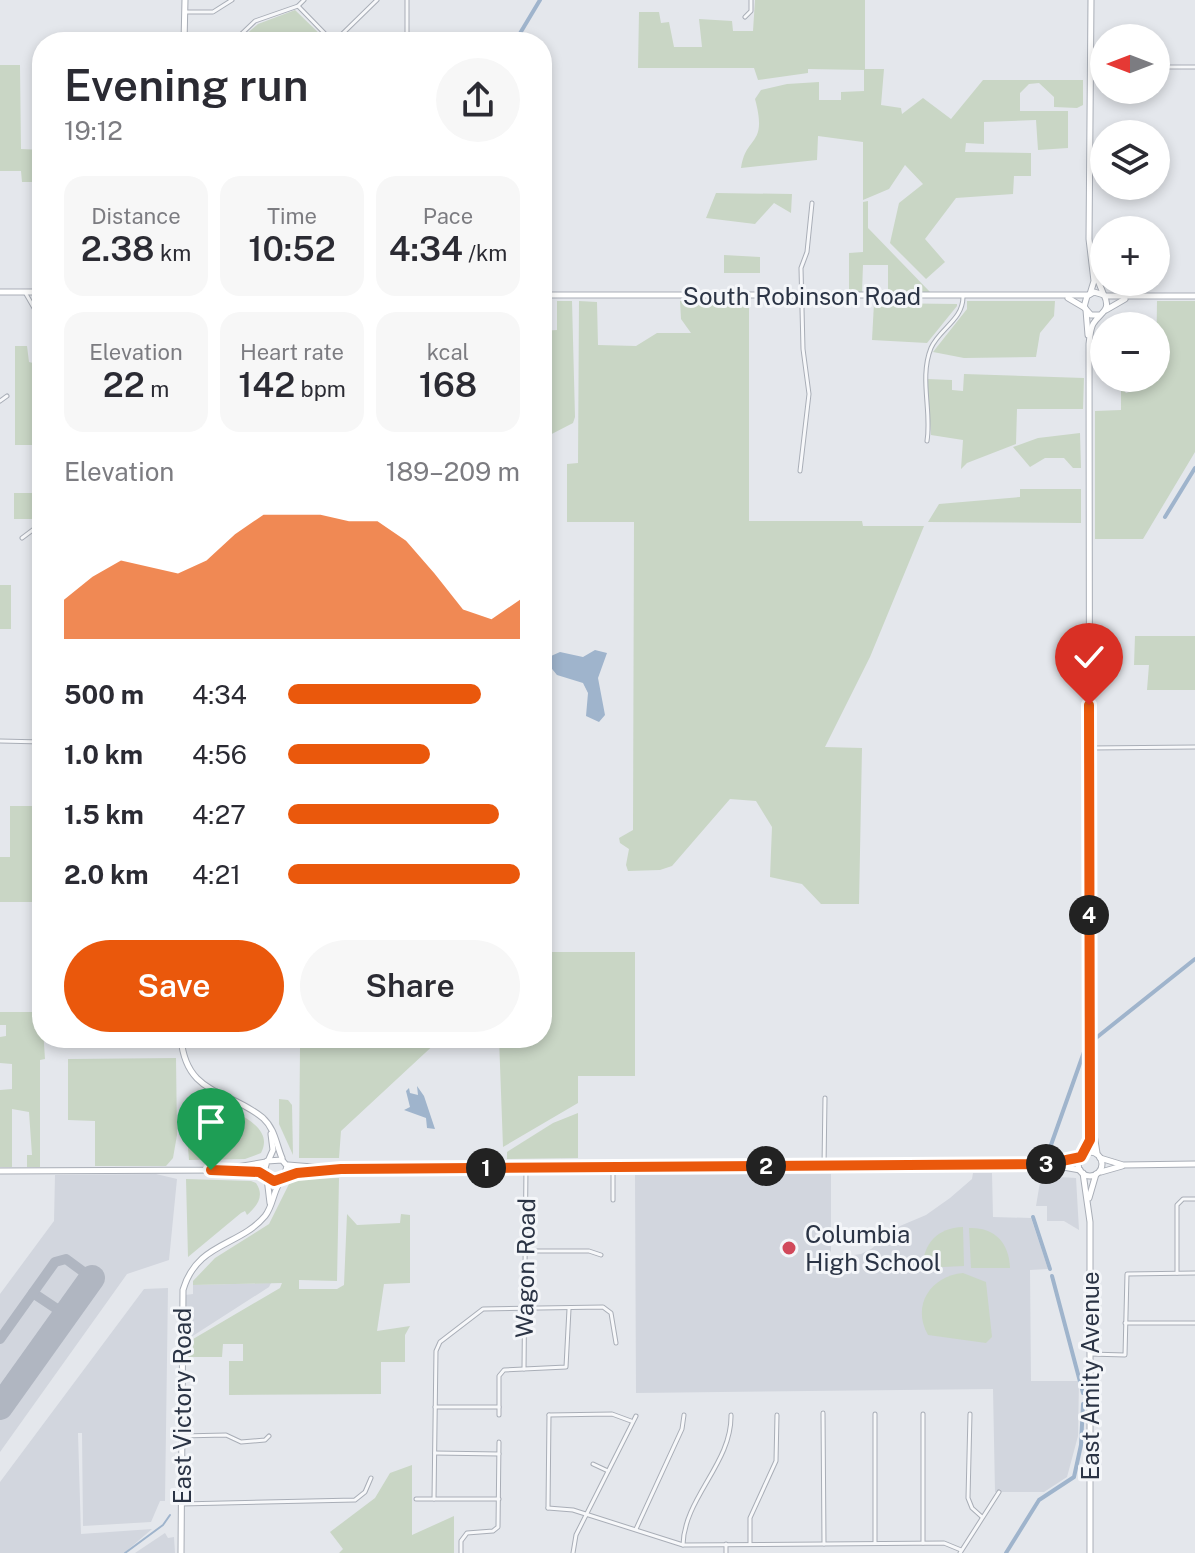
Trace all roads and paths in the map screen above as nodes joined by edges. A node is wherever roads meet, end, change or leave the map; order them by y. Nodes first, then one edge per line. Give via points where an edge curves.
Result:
1 (185, 0) edge
2 (232, 0) edge
3 (304, 0) edge
4 (377, 0) edge
5 (407, 0) edge
6 (751, 0) edge
7 (1091, 0) edge
8 (298, 6) junction
9 (185, 12) junction
10 (745, 17) dead end
11 (1091, 24) edge
12 (184, 32) edge
13 (243, 32) edge
14 (323, 32) edge
15 (343, 32) edge
16 (407, 32) edge
17 (1170, 67) edge
18 (1195, 67) edge
19 (1090, 104) edge
20 (812, 203) dead end
21 (1091, 216) edge
22 (0, 292) edge
23 (25, 292) junction
24 (32, 292) edge
25 (1089, 294) joint
26 (552, 295) edge
27 (802, 295) junction
28 (1104, 296) edge
29 (1138, 296) edge
30 (1170, 296) edge
31 (1195, 296) edge
32 (963, 297) junction
33 (1063, 297) junction
34 (32, 304) edge
35 (1085, 309) junction
36 (1106, 311) joint
37 (1092, 312) edge
38 (1090, 338) edge
39 (1089, 344) junction
40 (7, 396) dead end
41 (0, 401) edge
42 (927, 441) dead end
43 (800, 471) dead end
44 (32, 530) edge
45 (22, 538) dead end
46 (0, 741) edge
47 (32, 742) edge
48 (1195, 747) edge
49 (1089, 748) junction
50 (183, 1048) edge
51 (825, 1098) dead end
52 (1090, 1107) junction
53 (271, 1129) junction
54 (1082, 1156) junction
55 (1099, 1157) junction
56 (267, 1161) junction
57 (284, 1161) junction
58 (1047, 1164) junction
59 (1195, 1164) edge
60 (1123, 1165) junction
61 (824, 1166) junction
62 (526, 1167) junction
63 (613, 1167) junction
64 (330, 1169) junction
65 (219, 1170) junction
66 (0, 1171) edge
67 (1082, 1171) junction
68 (1097, 1173) junction
69 (266, 1177) junction
70 (283, 1179) junction
71 (1088, 1199) junction
72 (1195, 1199) edge
73 (613, 1200) dead end
74 (270, 1204) junction
75 (525, 1251) junction
76 (601, 1255) dead end
77 (1177, 1273) junction
78 (1195, 1273) edge
79 (525, 1308) junction
80 (569, 1308) junction
81 (1125, 1323) junction
82 (1195, 1323) edge
83 (616, 1343) dead end
84 (1090, 1354) junction
85 (524, 1369) junction
86 (435, 1407) junction
87 (499, 1407) junction
88 (823, 1413) dead end
89 (875, 1414) dead end
90 (923, 1414) dead end
91 (970, 1414) dead end
92 (499, 1415) dead end
93 (684, 1415) dead end
94 (731, 1415) dead end
95 (777, 1415) dead end
96 (636, 1416) dead end
97 (632, 1422) junction
98 (181, 1436) junction
99 (269, 1436) dead end
100 (499, 1442) dead end
101 (435, 1453) junction
102 (499, 1454) junction
103 (593, 1464) dead end
104 (608, 1471) junction
105 (371, 1478) dead end
106 (999, 1492) dead end
107 (416, 1499) dead end
108 (434, 1499) junction
109 (499, 1499) junction
110 (181, 1504) junction
111 (548, 1508) junction
112 (543, 1512) dead end
113 (586, 1515) junction
114 (982, 1517) junction
115 (636, 1529) junction
116 (875, 1543) junction
117 (923, 1543) junction
118 (726, 1544) junction
119 (731, 1544) junction
120 (750, 1544) junction
121 (824, 1544) junction
122 (683, 1545) junction
123 (960, 1551) edge
124 (181, 1553) edge
125 (461, 1553) edge
126 (573, 1553) edge
127 (729, 1553) edge
128 (1090, 1553) edge

1 - 9 main road
2 - 9 street via 213,12
3 - 8 street
4 - 15 street
5 - 16 street
6 - 10 street
7 - 11 main road
8 - 13 street via 255,21
8 - 14 street
9 - 12 main road
17 - 18 street
19 - 21 main road
20 - 27 street
22 - 23 main road
23 - 24 main road
23 - 34 street
25 - 33 main road, South Robinson Road
25 - 35 main road
26 - 27 main road, South Robinson Road
27 - 32 main road, South Robinson Road
27 - 43 street via 809,394
28 - 36 main road
29 - 36 main road
30 - 31 main road
32 - 33 main road, South Robinson Road
32 - 42 street via 960,312 931,349 925,379
33 - 35 main road, South Robinson Road
35 - 37 main road, South Robinson Road
35 - 39 main road
38 - 39 main road
39 - 49 main road
40 - 41 street
44 - 45 street
46 - 47 street
48 - 49 street
49 - 52 main road
50 - 53 main road via 197,1080 255,1113
51 - 61 street
52 - 54 main road via 1090,1140
52 - 55 main road
53 - 56 main road via 273,1150
53 - 57 main road
54 - 55 main road
54 - 58 main road
54 - 67 main road, East Amity Avenue
55 - 60 main road
55 - 68 main road, East Amity Avenue
56 - 57 main road
56 - 65 main road
56 - 69 main road
57 - 64 main road via 296,1168
57 - 70 main road
58 - 61 main road
58 - 67 main road
59 - 60 main road
60 - 68 main road
61 - 63 main road
62 - 63 main road
62 - 64 main road
62 - 75 street, Wagon Road
63 - 73 street
64 - 70 main road
65 - 66 main road
65 - 69 main road
67 - 68 main road
67 - 71 main road, East Amity Avenue
68 - 71 main road, East Amity Avenue
69 - 70 main road
69 - 74 main road
70 - 74 main road, East Victory Road
71 - 84 main road, East Amity Avenue
72 - 77 street via 1179,1201
74 - 98 main road, East Victory Road via 258,1222 208,1252 186,1281 181,1299
75 - 76 street
75 - 79 street, Wagon Road
77 - 78 street
77 - 81 street via 1127,1274
79 - 80 street
79 - 85 street, Wagon Road
79 - 86 street via 483,1309 440,1342
80 - 83 street via 610,1310
80 - 85 street via 566,1367
81 - 82 street
81 - 84 street via 1125,1355
84 - 128 main road, East Amity Avenue
85 - 87 street via 500,1372
86 - 87 street
86 - 101 street
87 - 92 street
88 - 121 street
89 - 116 street
90 - 117 street
91 - 114 street via 968,1498
93 - 115 street
94 - 122 street via 729,1440 685,1528
95 - 120 street via 776,1461 750,1518
96 - 97 street
97 - 104 street
97 - 111 street via 612,1414 547,1414
98 - 99 street via 226,1435 241,1442
98 - 110 main road, East Victory Road
100 - 102 street
101 - 102 street
101 - 108 street
102 - 109 street
103 - 104 street
104 - 113 street
105 - 110 street via 355,1500
106 - 114 street
107 - 108 street
108 - 109 street
109 - 125 street via 498,1527 467,1533
110 - 124 main road, East Victory Road
111 - 112 street
111 - 113 street
113 - 115 street
113 - 126 street
114 - 123 street
115 - 122 street
116 - 117 street
116 - 121 street
117 - 123 street via 944,1543
118 - 119 street
118 - 122 street
118 - 127 street
119 - 120 street
119 - 127 street
120 - 121 street

